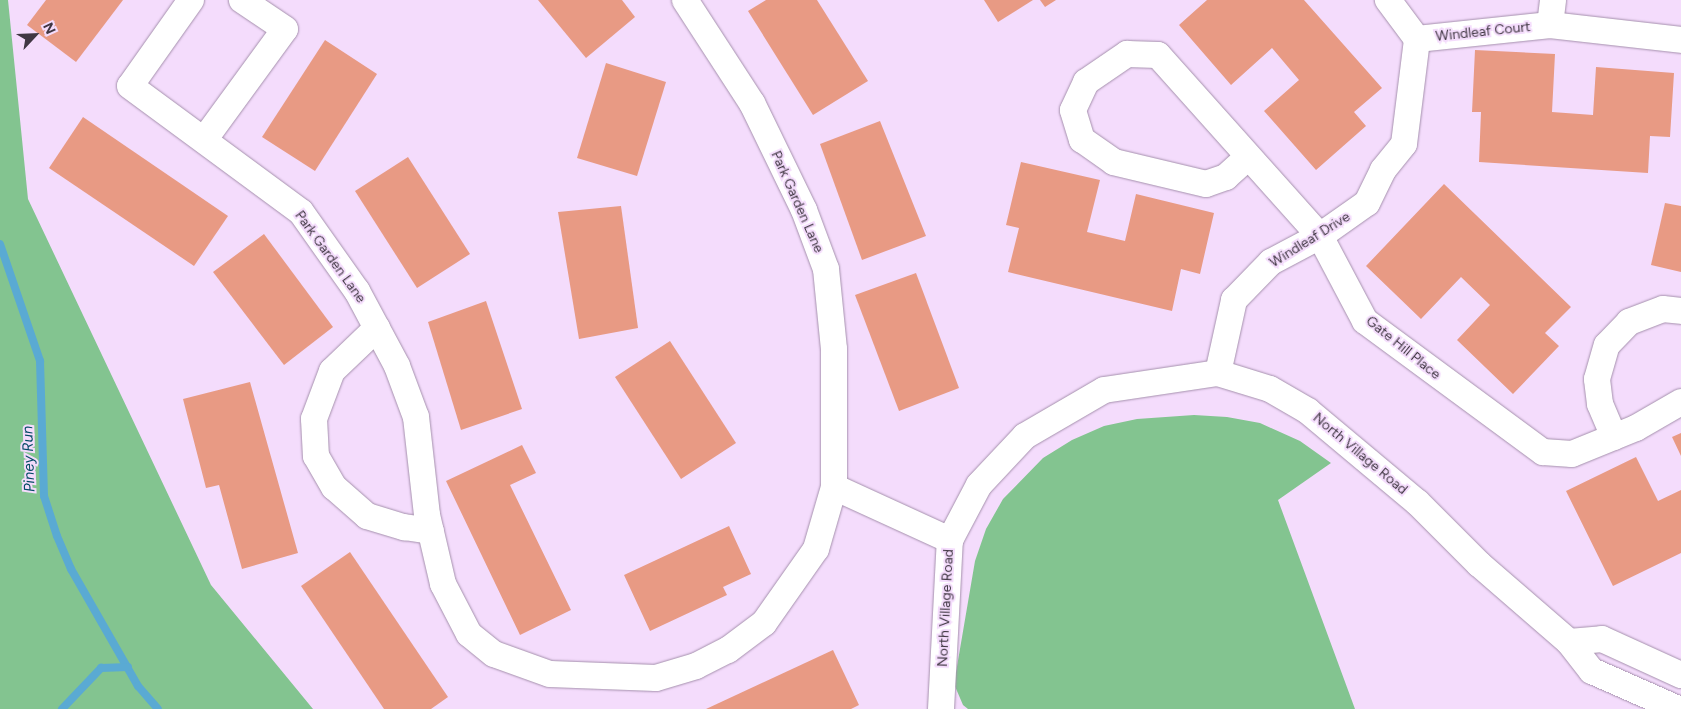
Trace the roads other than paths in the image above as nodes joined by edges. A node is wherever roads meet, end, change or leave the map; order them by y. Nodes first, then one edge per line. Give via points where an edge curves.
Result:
1 (191, 0) edge
2 (242, 0) edge
3 (685, 0) edge
4 (1388, 0) edge
5 (1553, 0) edge
6 (1550, 25) junction
7 (1417, 39) junction
8 (1681, 40) edge
9 (204, 140) junction
10 (1248, 157) junction
11 (1320, 236) junction
12 (1681, 311) edge
13 (377, 328) junction
14 (1218, 373) junction
15 (1681, 402) edge
16 (1614, 436) junction
17 (834, 486) junction
18 (431, 531) junction
19 (950, 540) junction
20 (1569, 642) junction
21 (1681, 675) edge
22 (942, 709) edge
23 (1678, 709) edge

1 - 9 street, Park Garden Lane via 130,86
2 - 9 street via 284,29
3 - 17 street, Park Garden Lane via 752,103 804,210 826,269 834,349
4 - 7 street
5 - 6 street, Windleaf Court
6 - 7 street, Windleaf Court
6 - 8 street, Windleaf Court
7 - 11 street, Windleaf Drive via 1404,144 1383,170 1367,203
9 - 13 street, Park Garden Lane via 301,212 357,291
10 - 10 street, Gate Hill Place via 1226,177 1206,184 1114,162 1082,140 1073,110 1086,82 1127,54 1158,55
10 - 11 street, Gate Hill Place
11 - 14 street, Windleaf Drive via 1271,262 1234,300
11 - 16 street, Gate Hill Place via 1365,321 1543,452 1572,454
12 - 16 street via 1663,309 1629,322 1607,345 1597,379 1600,404
13 - 18 street, Park Garden Lane via 397,366 416,417
13 - 18 street via 332,371 314,419 316,456 334,487 368,516 404,528
14 - 19 street, North Village Road via 1104,390 1025,436 979,485
14 - 20 street, North Village Road via 1270,389 1308,410
15 - 16 street, Gate Hill Place
17 - 18 street, Park Garden Lane via 816,549 764,623 728,650 696,666 656,678 550,674 494,654 468,634 442,584
17 - 19 street
19 - 22 street, North Village Road
20 - 21 street via 1602,639
20 - 23 street, North Village Road via 1592,671

